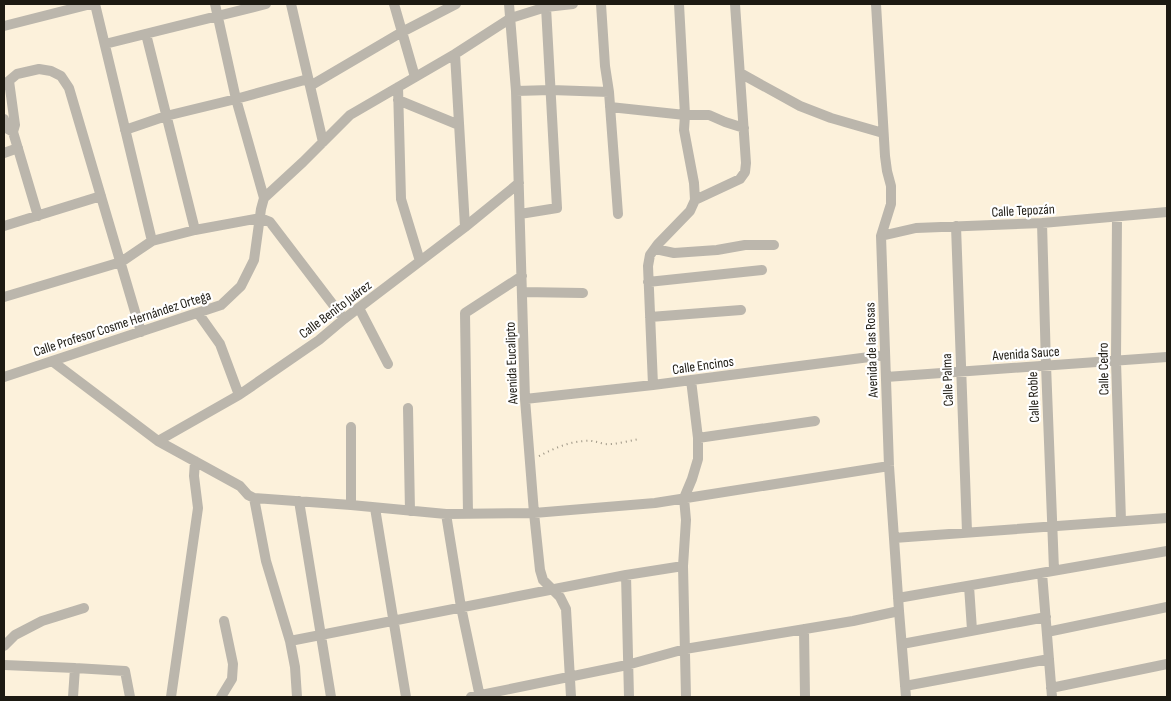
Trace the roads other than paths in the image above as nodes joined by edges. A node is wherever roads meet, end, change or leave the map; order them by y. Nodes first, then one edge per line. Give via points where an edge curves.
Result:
1 (90, 4) edge
2 (95, 4) edge
3 (215, 4) edge
4 (266, 4) edge
5 (291, 4) edge
6 (394, 4) edge
7 (456, 4) edge
8 (509, 4) edge
9 (573, 4) edge
10 (601, 4) edge
11 (678, 4) edge
12 (735, 4) edge
13 (876, 4) edge
14 (546, 7) junction
15 (218, 16) junction
16 (511, 18) junction
17 (4, 26) edge
18 (402, 32) junction
19 (146, 34) junction
20 (105, 44) junction
21 (455, 54) junction
22 (740, 73) junction
23 (415, 77) junction
24 (6, 83) edge
25 (309, 83) junction
26 (398, 87) junction
27 (550, 90) junction
28 (516, 91) junction
29 (609, 92) junction
30 (236, 99) junction
31 (398, 100) junction
32 (610, 108) junction
33 (685, 115) junction
34 (166, 116) junction
35 (4, 119) edge
36 (459, 125) junction
37 (744, 128) junction
38 (125, 130) junction
39 (13, 132) junction
40 (883, 133) junction
41 (323, 142) junction
42 (18, 148) junction
43 (4, 153) edge
44 (519, 183) junction
45 (101, 196) junction
46 (264, 198) junction
47 (695, 200) junction
48 (1167, 212) edge
49 (520, 214) junction
50 (618, 214) dead end
51 (38, 216) junction
52 (1117, 217) junction
53 (260, 218) junction
54 (1042, 223) junction
55 (4, 226) edge
56 (956, 226) junction
57 (465, 227) junction
58 (194, 230) junction
59 (880, 236) junction
60 (152, 241) junction
61 (774, 245) dead end
62 (655, 249) junction
63 (420, 261) junction
64 (120, 262) junction
65 (762, 270) dead end
66 (522, 276) junction
67 (648, 282) junction
68 (522, 292) junction
69 (582, 293) dead end
70 (4, 297) edge
71 (359, 308) junction
72 (741, 310) dead end
73 (198, 313) junction
74 (650, 317) junction
75 (344, 319) junction
76 (141, 332) junction
77 (885, 354) junction
78 (1167, 357) edge
79 (52, 361) junction
80 (1116, 361) junction
81 (388, 364) dead end
82 (1046, 365) junction
83 (960, 371) junction
84 (4, 376) edge
85 (886, 377) junction
86 (691, 380) junction
87 (653, 385) junction
88 (239, 395) junction
89 (525, 399) junction
90 (408, 408) dead end
91 (815, 421) dead end
92 (351, 427) dead end
93 (698, 438) junction
94 (158, 441) junction
95 (195, 461) junction
96 (889, 466) junction
97 (254, 498) junction
98 (684, 498) junction
99 (299, 501) junction
100 (351, 505) junction
101 (375, 508) junction
102 (410, 511) junction
103 (534, 513) junction
104 (446, 514) junction
105 (468, 514) junction
106 (1167, 518) edge
107 (1121, 521) junction
108 (1052, 526) junction
109 (966, 532) junction
110 (894, 538) junction
111 (1167, 551) edge
112 (683, 566) junction
113 (1054, 570) junction
114 (1042, 573) junction
115 (626, 575) junction
116 (969, 586) junction
117 (552, 589) junction
118 (898, 598) junction
119 (461, 607) junction
120 (1167, 607) edge
121 (84, 608) dead end
122 (899, 611) junction
123 (1046, 617) junction
124 (394, 620) junction
125 (224, 621) dead end
126 (804, 629) junction
127 (972, 630) junction
128 (1047, 632) junction
129 (321, 635) junction
130 (290, 642) junction
131 (902, 644) junction
132 (4, 646) edge
133 (685, 649) junction
134 (1049, 659) junction
135 (1167, 664) edge
136 (4, 665) edge
137 (627, 665) junction
138 (75, 668) junction
139 (570, 676) junction
140 (905, 686) junction
141 (1052, 692) edge
142 (73, 697) edge
143 (130, 697) edge
144 (171, 697) edge
145 (221, 697) edge
146 (297, 697) edge
147 (331, 697) edge
148 (406, 697) edge
149 (477, 697) edge
150 (571, 697) edge
151 (629, 697) edge
152 (686, 697) edge
153 (805, 697) edge
154 (906, 697) edge

1 - 17 street
2 - 20 street
3 - 15 street
4 - 15 street
5 - 25 street
6 - 18 street
7 - 18 street
8 - 16 street, Avenida Eucalipto
9 - 14 street
10 - 29 street
11 - 33 street
12 - 22 street
13 - 40 street, Avenida de las Rosas
14 - 16 street
14 - 27 street
15 - 19 street
15 - 30 street
16 - 21 street
16 - 28 street, Avenida Eucalipto
18 - 23 street
18 - 25 street
19 - 20 street
19 - 34 street
20 - 38 street
21 - 23 street
21 - 36 street
22 - 37 street
22 - 40 street via 800,106
23 - 26 street
24 - 39 street via 15,125
24 - 45 street via 17,74 39,69 51,70 61,76 69,88
25 - 30 street
25 - 41 street
26 - 31 street
26 - 41 street via 350,115
27 - 28 street
27 - 29 street
27 - 49 street via 557,208
28 - 44 street, Avenida Eucalipto
29 - 32 street
30 - 34 street
30 - 46 street
31 - 36 street
31 - 63 street via 401,199
32 - 33 street
32 - 50 street
33 - 37 street via 709,115
33 - 47 street via 684,130
34 - 38 street
34 - 58 street
35 - 39 street via 6,128
36 - 57 street
37 - 47 street via 746,172 740,179
38 - 60 street
39 - 42 street
40 - 59 street, Avenida de las Rosas via 891,204
41 - 46 street
42 - 43 street
42 - 51 street
44 - 49 street, Avenida Eucalipto
44 - 57 street, Calle Benito Juárez
45 - 51 street
45 - 64 street
46 - 53 street, Calle Profesor Cosme Hernández Ortega
47 - 62 street via 690,211
48 - 52 street, Calle Tepozán
49 - 66 street, Avenida Eucalipto
51 - 55 street
52 - 54 street, Calle Tepozán
52 - 80 street, Calle Cedro
53 - 58 street
53 - 73 street, Calle Profesor Cosme Hernández Ortega via 254,260 241,286 221,306
53 - 75 street via 270,222
54 - 56 street, Calle Tepozán
54 - 82 street, Calle Roble
56 - 59 street, Calle Tepozán via 916,228
56 - 83 street, Calle Palma
57 - 63 street, Calle Benito Juárez
58 - 60 street
59 - 77 street, Avenida de las Rosas
60 - 64 street
61 - 62 street via 746,245 674,254
62 - 67 street via 650,256
63 - 71 street, Calle Benito Juárez
64 - 70 street
64 - 76 street
65 - 67 street
66 - 68 street, Avenida Eucalipto
66 - 105 street via 465,313
67 - 74 street
68 - 69 street
68 - 89 street, Avenida Eucalipto
71 - 75 street, Calle Benito Juárez
71 - 81 street
72 - 74 street
73 - 76 street, Calle Profesor Cosme Hernández Ortega
73 - 88 street via 220,344
74 - 87 street
75 - 88 street, Calle Benito Juárez
76 - 79 street, Calle Profesor Cosme Hernández Ortega
77 - 85 street, Avenida de las Rosas
77 - 86 street, Calle Encinos
78 - 80 street, Avenida Sauce
79 - 84 street, Calle Profesor Cosme Hernández Ortega
79 - 94 street
80 - 82 street, Avenida Sauce
80 - 107 street, Calle Cedro
82 - 83 street, Avenida Sauce
82 - 108 street, Calle Roble
83 - 85 street, Avenida Sauce
83 - 109 street, Calle Palma
85 - 96 street, Avenida de las Rosas
86 - 87 street, Calle Encinos
86 - 93 street
87 - 89 street, Calle Encinos
88 - 94 street, Calle Benito Juárez
89 - 103 street, Avenida Eucalipto
90 - 102 street
91 - 93 street
92 - 100 street
93 - 98 street via 698,459
94 - 95 street
95 - 97 street via 240,486
95 - 144 street via 198,508
96 - 98 street
96 - 110 street, Avenida de las Rosas
97 - 99 street
97 - 130 street via 266,561
98 - 103 street
98 - 112 street
99 - 100 street
99 - 129 street
100 - 101 street
101 - 102 street
101 - 124 street
102 - 104 street
103 - 105 street
103 - 117 street, Avenida Eucalipto via 540,570 543,580
104 - 105 street
104 - 119 street
106 - 107 street
107 - 108 street
108 - 109 street
108 - 113 street, Calle Roble
109 - 110 street
110 - 118 street, Avenida de las Rosas
111 - 113 street
112 - 115 street
112 - 133 street
113 - 114 street
114 - 116 street
114 - 123 street
115 - 117 street
115 - 137 street
116 - 118 street
116 - 127 street
117 - 119 street
117 - 139 street, Avenida Eucalipto via 566,609
118 - 122 street, Avenida de las Rosas
119 - 124 street
119 - 149 street
120 - 128 street
121 - 132 street via 42,621 15,635
122 - 126 street
122 - 131 street, Avenida de las Rosas
123 - 127 street
123 - 128 street
124 - 129 street
124 - 148 street
125 - 145 street via 233,664 232,679
126 - 133 street
126 - 153 street
127 - 131 street
128 - 134 street
129 - 130 street
129 - 147 street
130 - 146 street
131 - 140 street, Avenida de las Rosas
133 - 137 street
133 - 152 street
134 - 140 street
134 - 141 street
135 - 141 street
136 - 138 street
137 - 139 street
137 - 151 street
138 - 142 street
138 - 143 street via 125,671
139 - 149 street
139 - 150 street, Avenida Eucalipto
140 - 154 street, Avenida de las Rosas

